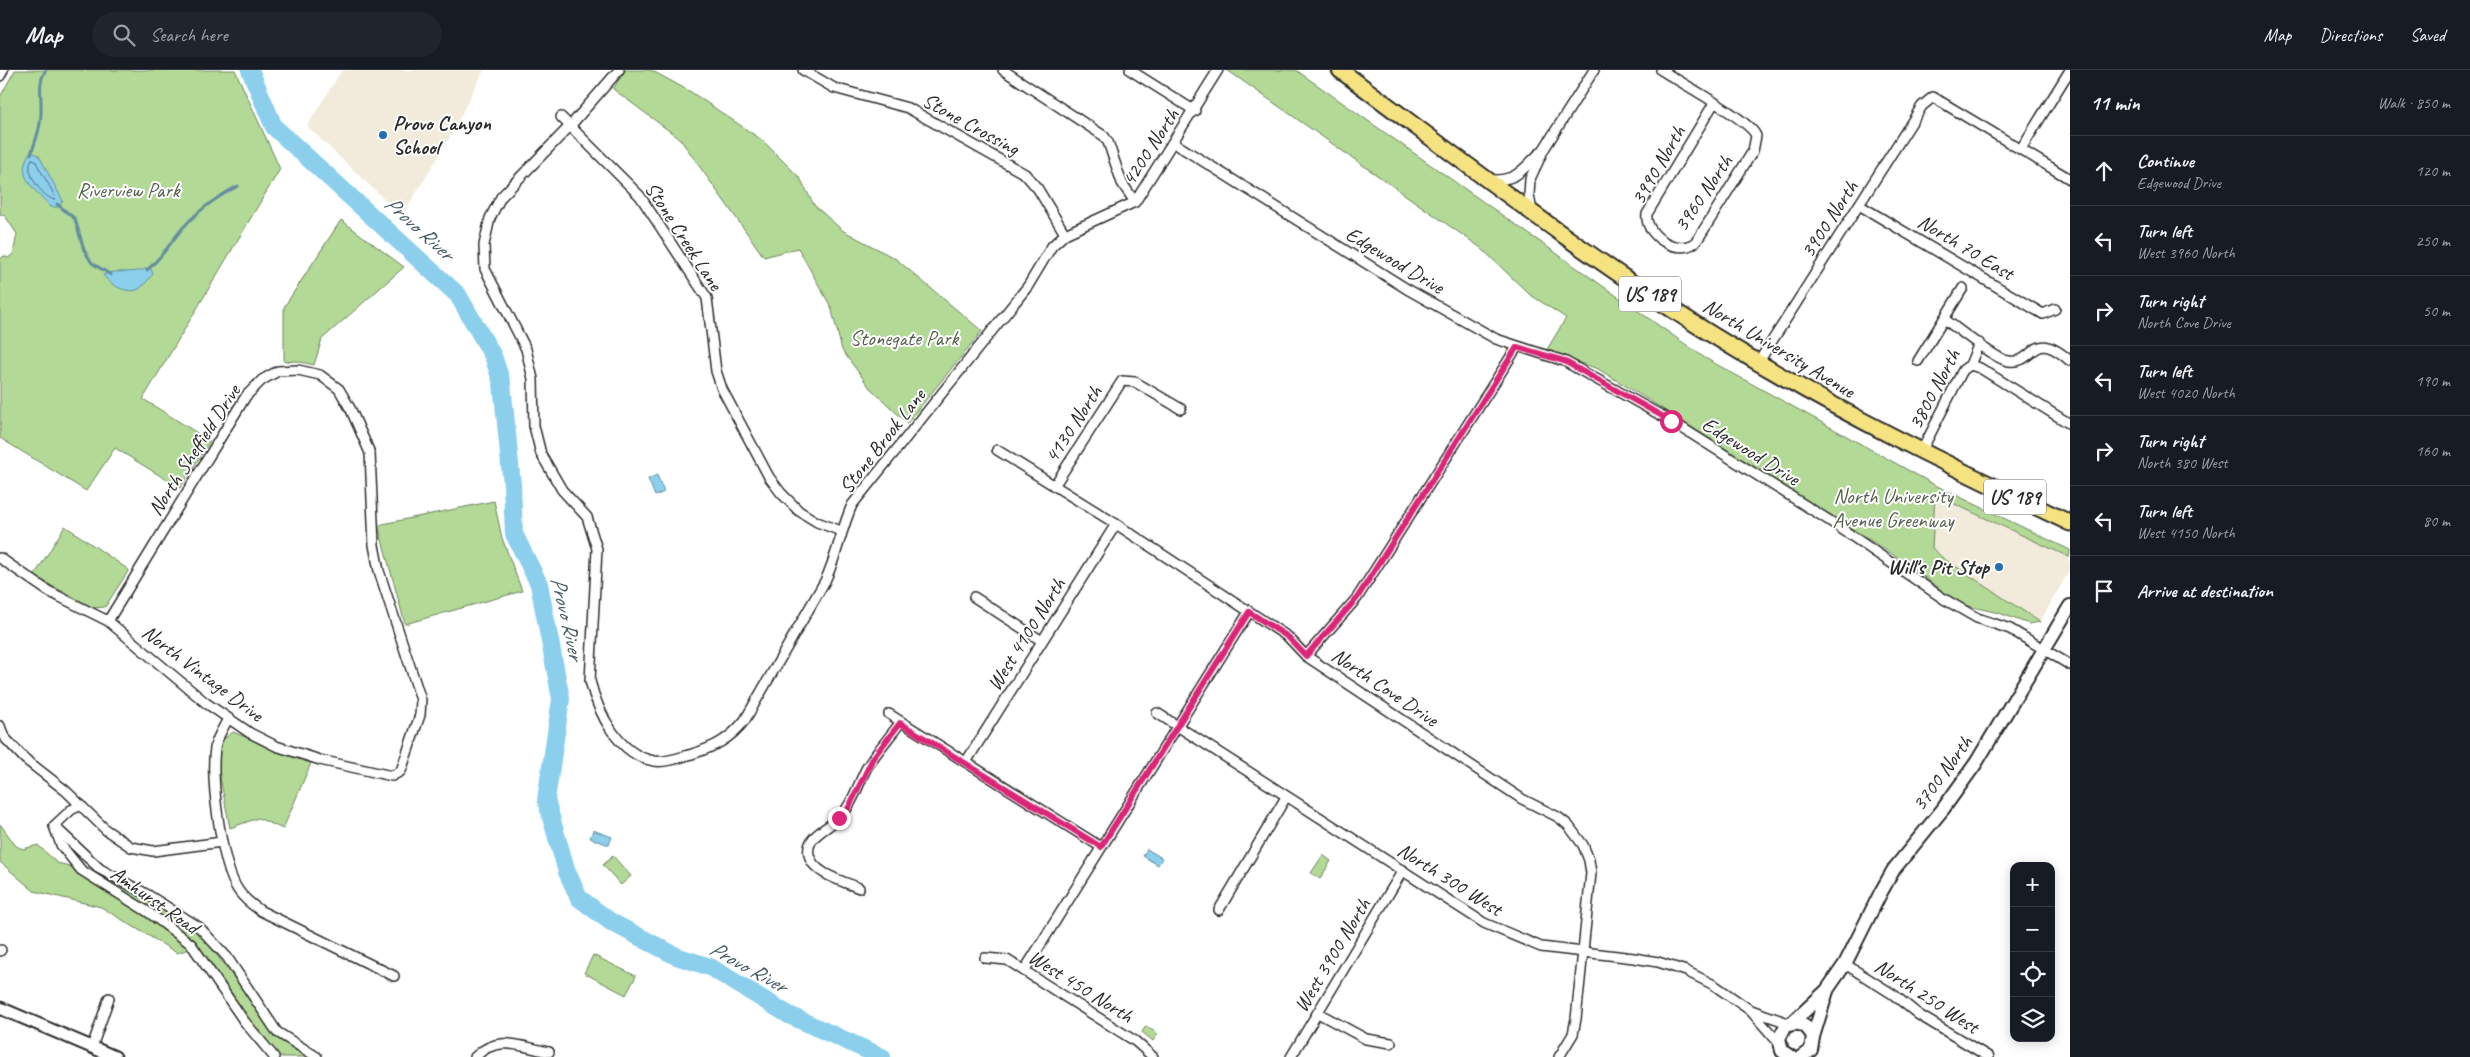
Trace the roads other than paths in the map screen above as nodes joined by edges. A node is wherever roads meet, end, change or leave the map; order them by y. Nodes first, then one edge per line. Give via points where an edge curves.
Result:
1 (4, 70) edge
2 (619, 70) edge
3 (803, 70) edge
4 (1003, 70) edge
5 (1130, 70) edge
6 (1218, 70) edge
7 (1340, 70) edge
8 (1594, 70) edge
9 (1661, 70) edge
10 (2070, 70) edge
11 (0, 76) edge
12 (1714, 103) junction
13 (1195, 111) junction
14 (561, 117) dead end
15 (571, 125) junction
16 (1174, 143) junction
17 (1544, 149) junction
18 (2021, 149) junction
19 (2070, 179) edge
20 (1490, 180) junction
21 (1135, 202) junction
22 (1859, 205) junction
23 (1532, 211) junction
24 (1065, 234) junction
25 (1664, 240) joint
26 (1963, 288) dead end
27 (2055, 309) dead end
28 (1944, 320) junction
29 (1979, 342) junction
30 (1517, 347) junction
31 (1918, 361) dead end
32 (2070, 361) edge
33 (1758, 362) junction
34 (1970, 365) junction
35 (1181, 409) dead end
36 (2070, 424) edge
37 (997, 450) dead end
38 (1921, 452) junction
39 (1054, 486) junction
40 (2070, 523) edge
41 (1116, 524) junction
42 (841, 531) junction
43 (0, 558) edge
44 (974, 597) dead end
45 (2070, 606) edge
46 (1249, 612) junction
47 (108, 621) junction
48 (1042, 641) junction
49 (2045, 649) junction
50 (1306, 656) junction
51 (2070, 665) edge
52 (1157, 713) dead end
53 (889, 714) dead end
54 (228, 719) junction
55 (900, 723) junction
56 (0, 726) edge
57 (1177, 726) junction
58 (966, 762) junction
59 (401, 771) joint
60 (1286, 797) junction
61 (81, 805) junction
62 (54, 826) junction
63 (222, 842) junction
64 (1101, 847) junction
65 (1403, 870) junction
66 (858, 888) dead end
67 (1219, 910) dead end
68 (1583, 953) junction
69 (985, 958) dead end
70 (1845, 964) junction
71 (1024, 971) junction
72 (394, 976) dead end
73 (1827, 990) junction
74 (109, 998) dead end
75 (0, 1008) edge
76 (1750, 1010) junction
77 (1318, 1013) junction
78 (1792, 1024) junction
79 (1813, 1037) junction
80 (1391, 1043) dead end
81 (1779, 1044) junction
82 (92, 1047) junction
83 (549, 1052) dead end
84 (115, 1057) edge
85 (274, 1057) edge
86 (317, 1057) edge
87 (475, 1057) edge
88 (1153, 1057) edge
89 (1291, 1057) edge
90 (1558, 1057) edge
91 (1775, 1057) edge
92 (1791, 1057) edge
93 (1801, 1057) edge
94 (1989, 1057) edge

1 - 11 street
2 - 15 street
3 - 24 street, Stone Crossing via 834,88 908,108 1025,174
4 - 21 street via 1104,136 1122,183
5 - 13 street
6 - 13 street, 4200 North
7 - 20 highway, North University Avenue / US 189
8 - 17 street
9 - 12 street
10 - 18 street
12 - 25 street, 3990 North via 1648,210 1648,227
12 - 25 street, 3960 North via 1749,125 1756,136 1753,151 1696,242 1684,248
13 - 16 street, 4200 North
14 - 15 street, Stone Creek Lane
15 - 42 street, Stone Creek Lane via 640,196 707,298 716,371 722,389 769,478 799,511
15 - 42 street, Stone Brook Lane via 501,197 490,218 484,245 485,269 526,349 532,379 534,426 541,454 562,490 587,517 593,532 597,549 590,681 606,722 625,746 654,761 671,760 716,746 734,734 825,581 834,562
16 - 21 street, 4200 North
16 - 30 street, Edgewood Drive via 1406,289 1496,339
17 - 20 street via 1519,174
17 - 23 street via 1529,182
18 - 19 street
18 - 22 street, 3900 North via 1933,97 1922,106
20 - 23 highway, North University Avenue / US 189
21 - 24 street, 4200 North
22 - 27 street, North 70 East via 2043,314
22 - 33 street, 3900 North
23 - 33 highway, North University Avenue / US 189 via 1639,287
24 - 42 street, Stone Brook Lane via 1052,246 1028,286 852,505
26 - 28 street
28 - 29 street
28 - 31 street
29 - 32 street via 1999,358 2010,362 2036,348 2048,346 2059,350
29 - 34 street, 3800 North
30 - 49 street, Edgewood Drive via 1564,361 1671,421 1830,521 1944,599
30 - 50 street via 1357,598
33 - 38 highway, North University Avenue / US 189
34 - 36 street
34 - 38 street, 3800 North via 1963,370
35 - 39 street, 4130 North via 1135,382 1122,381
37 - 39 street, North Cove Drive
38 - 40 highway, North University Avenue / US 189
39 - 41 street, North Cove Drive
41 - 46 street, North Cove Drive
41 - 48 street, West 4100 North
43 - 47 street, North Vintage Drive via 48,591
44 - 48 street
45 - 49 main road, 3700 North
46 - 50 street, North Cove Drive via 1288,637
46 - 57 street
47 - 54 street, North Vintage Drive
47 - 59 street, North Sheffield Drive via 246,396 262,380 278,371 298,370 320,375 339,389 370,453 374,545 379,571 422,700 416,730
48 - 58 street, West 4100 North
49 - 51 street, Edgewood Drive
49 - 70 main road, 3700 North via 1976,763 1894,869
50 - 68 street, North Cove Drive via 1522,799 1568,825 1583,845 1591,873
52 - 57 street, North 300 West
53 - 55 street
54 - 59 street, North Vintage Drive via 276,746 320,760 392,776
54 - 63 street via 217,741 215,754
55 - 58 street
55 - 66 street via 870,764 848,809 817,834 810,846 810,857 815,866
56 - 61 street via 4,737 25,759
57 - 60 street, North 300 West
57 - 64 street
58 - 64 street
60 - 65 street, North 300 West
60 - 67 street
61 - 62 street
61 - 63 street via 106,830 131,847 153,851
62 - 85 street, Amhurst Road via 60,845 81,870 148,912 191,944 244,1021
62 - 86 street via 100,869 199,927 227,957 278,1032
63 - 72 street via 231,876 248,902 260,911
64 - 71 street
65 - 68 street, North 300 West via 1484,923 1505,933 1541,947
65 - 77 street, West 3900 North
68 - 76 street, North 300 West via 1658,962 1686,971 1714,985
68 - 90 street, North Cove Drive via 1573,1034
69 - 71 street, West 450 North via 1002,958
70 - 73 main road, 3700 North
70 - 94 street, North 250 West via 1919,1015
71 - 88 street, West 450 North via 1135,1041
73 - 78 main road
73 - 79 main road
74 - 82 street
75 - 82 street
76 - 78 street, North 300 West
76 - 81 street, North 300 West
77 - 80 street via 1366,1039
77 - 89 street, West 3900 North
78 - 79 main road via 1806,1026
78 - 81 main road via 1781,1031
79 - 93 main road via 1811,1050
81 - 91 main road
81 - 92 main road
82 - 84 street
83 - 87 street via 506,1042 490,1046

